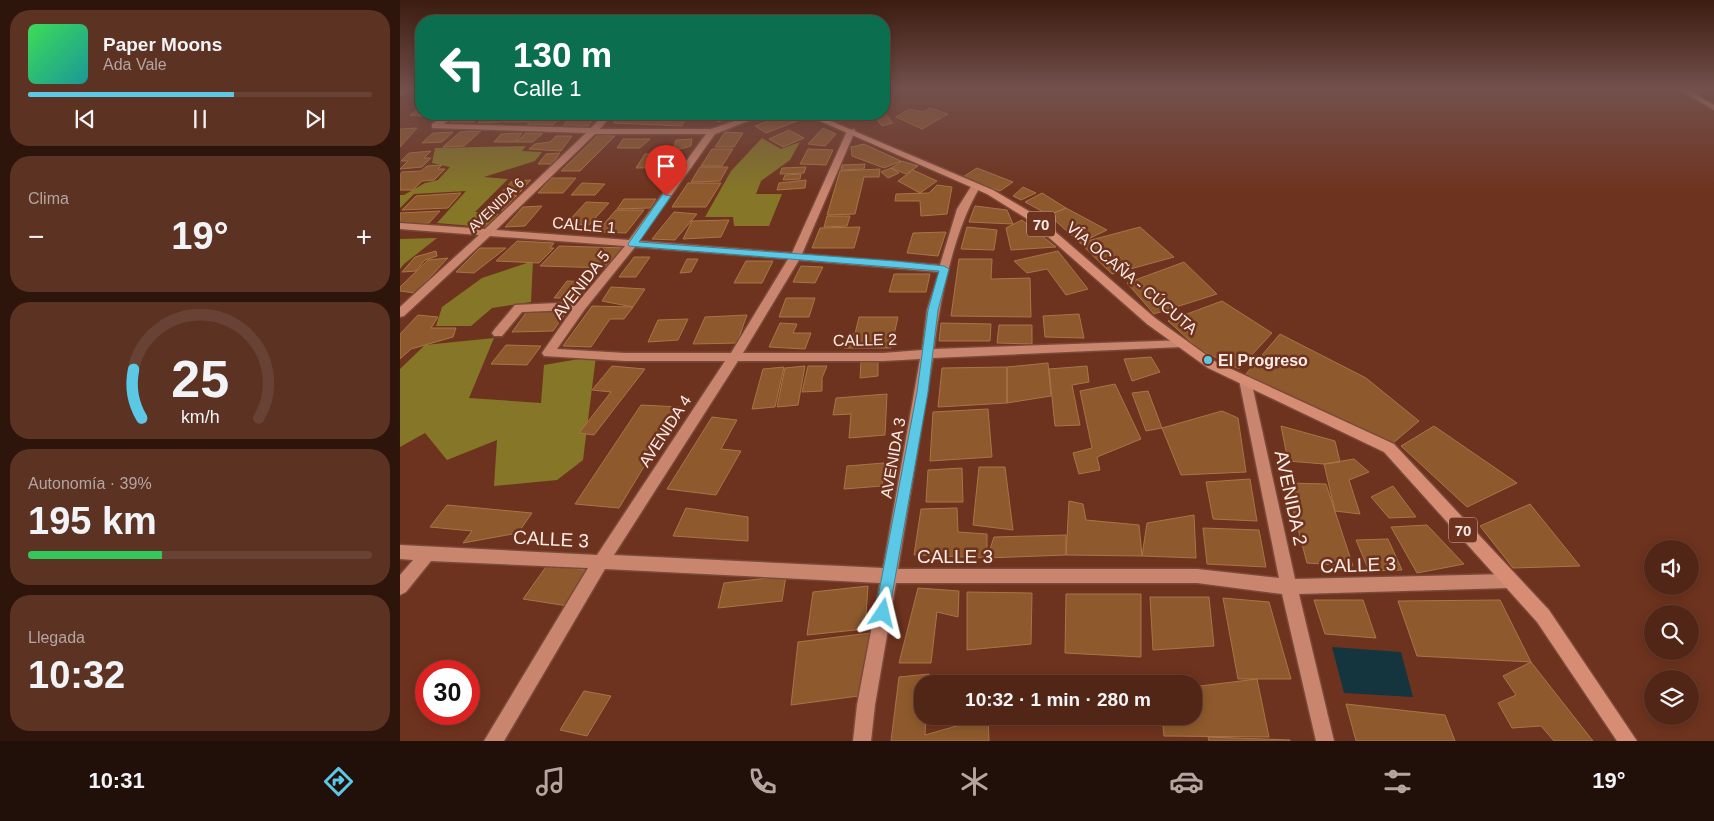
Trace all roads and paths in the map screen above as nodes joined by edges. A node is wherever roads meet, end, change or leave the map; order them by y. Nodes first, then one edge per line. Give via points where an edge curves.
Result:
1 (438, 124) edge
2 (600, 124) edge
3 (735, 124) edge
4 (832, 124) edge
5 (593, 131) junction
6 (851, 131) junction
7 (712, 132) junction
8 (975, 187) junction
9 (400, 226) edge
10 (488, 232) junction
11 (632, 244) junction
12 (795, 257) junction
13 (944, 269) junction
14 (581, 306) junction
15 (400, 313) edge
16 (498, 333) dead end
17 (1182, 343) junction
18 (548, 353) joint
19 (927, 354) junction
20 (735, 356) junction
21 (1245, 380) junction
22 (400, 552) edge
23 (428, 553) junction
24 (601, 562) junction
25 (889, 576) junction
26 (1509, 581) junction
27 (1289, 587) junction
28 (400, 588) edge
29 (493, 741) edge
30 (862, 741) edge
31 (1325, 741) edge
32 (1628, 741) edge

1 - 5 street via 435,126
2 - 5 street, AVENIDA 6
3 - 7 street
4 - 6 main road, VÍA OCAÑA - CÚCUTA / 70
5 - 7 street
5 - 10 street, AVENIDA 6
6 - 8 main road, VÍA OCAÑA - CÚCUTA / 70
6 - 12 street, AVENIDA 4
7 - 11 street, AVENIDA 5
8 - 13 street, AVENIDA 3 via 962,209
8 - 17 main road, VÍA OCAÑA - CÚCUTA / 70 via 990,192 1033,218 1151,321
9 - 10 street, CALLE 1
10 - 11 street, CALLE 1
10 - 15 street, AVENIDA 6
11 - 12 street, CALLE 1
11 - 14 street, AVENIDA 5
12 - 13 street, CALLE 1
12 - 20 street, AVENIDA 4
13 - 19 street, AVENIDA 3 via 933,310
14 - 16 street via 518,308
14 - 18 street, AVENIDA 5
17 - 19 street, CALLE 2
17 - 21 main road, VÍA OCAÑA - CÚCUTA / 70 via 1212,365
18 - 20 street, CALLE 2 via 625,357
19 - 20 street, CALLE 2 via 883,357
19 - 25 street, AVENIDA 3
20 - 24 street, AVENIDA 4
21 - 26 main road, VÍA OCAÑA - CÚCUTA / 70 via 1389,448
21 - 27 street, AVENIDA 2
22 - 23 street, CALLE 3
23 - 24 street, CALLE 3
23 - 28 street
24 - 25 street, CALLE 3
24 - 29 street, AVENIDA 4
25 - 27 street, CALLE 3 via 1198,576
25 - 30 street, AVENIDA 3
26 - 27 street, CALLE 3
26 - 32 main road, VÍA OCAÑA - CÚCUTA / 70 via 1543,616
27 - 31 street, AVENIDA 2

